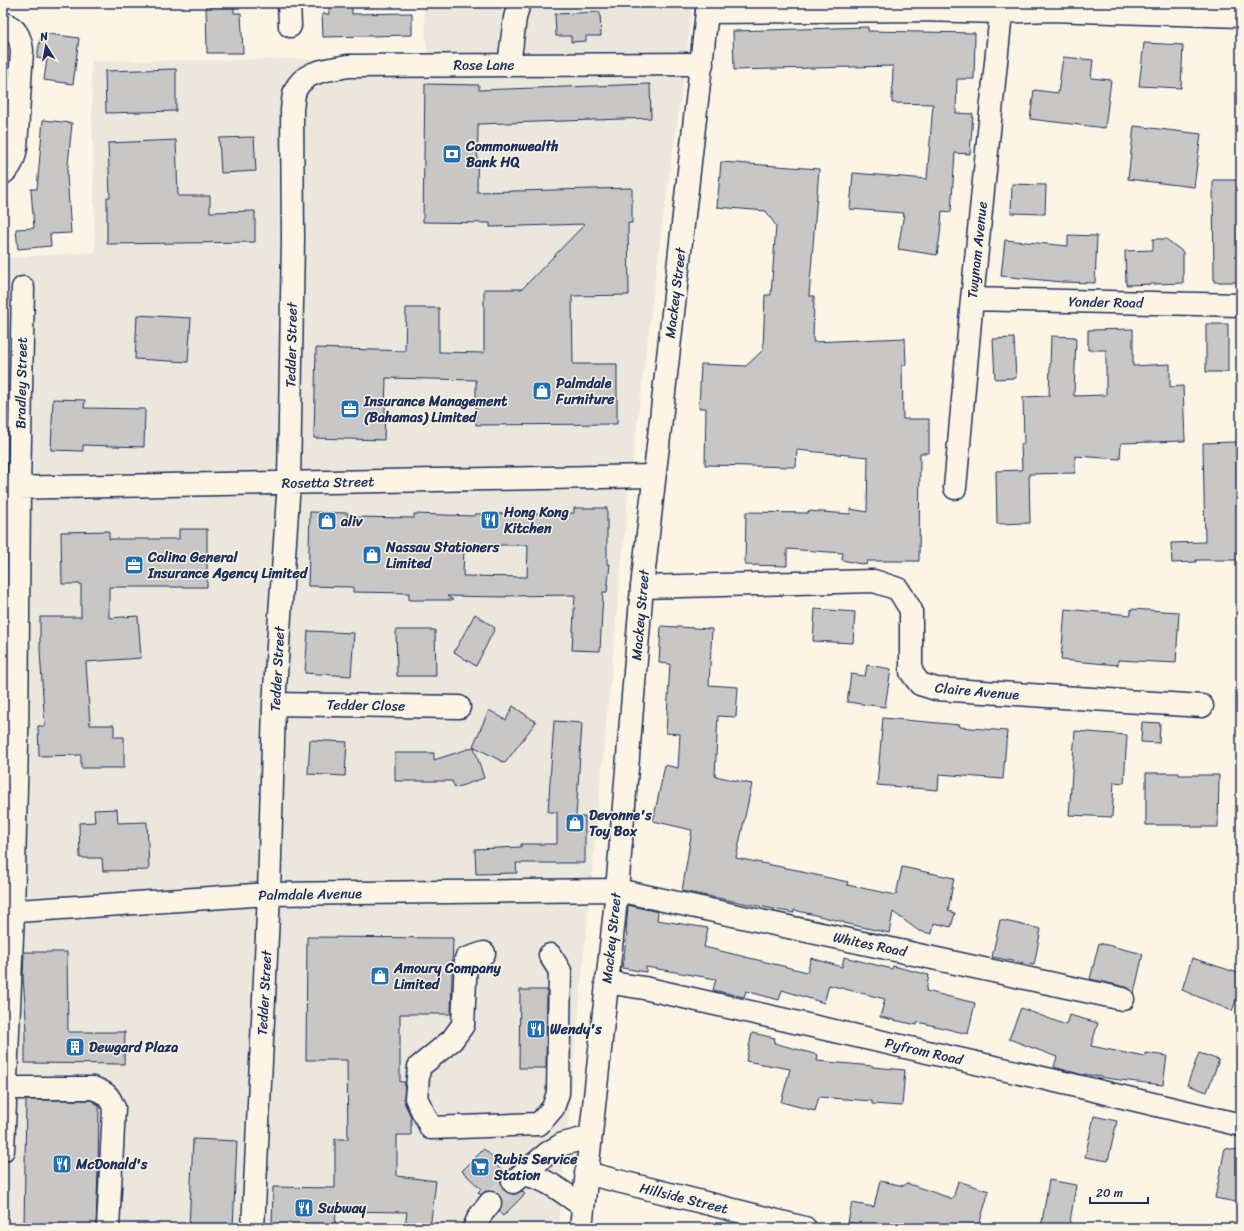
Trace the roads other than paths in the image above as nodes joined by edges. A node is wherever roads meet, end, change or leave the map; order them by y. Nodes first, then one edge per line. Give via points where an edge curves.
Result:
1 (289, 3) edge
2 (519, 3) edge
3 (1002, 7) edge
4 (708, 8) edge
5 (1241, 16) edge
6 (3, 23) edge
7 (290, 26) dead end
8 (702, 64) junction
9 (509, 65) junction
10 (292, 110) joint
11 (3, 173) edge
12 (23, 288) dead end
13 (972, 299) junction
14 (1241, 305) edge
15 (654, 476) junction
16 (289, 482) junction
17 (11, 488) edge
18 (955, 488) dead end
19 (642, 587) junction
20 (274, 704) junction
21 (1202, 706) dead end
22 (459, 707) dead end
23 (617, 890) junction
24 (269, 894) junction
25 (8, 912) edge
26 (484, 953) dead end
27 (550, 955) dead end
28 (606, 982) junction
29 (1123, 999) dead end
30 (6, 1088) junction
31 (1241, 1125) edge
32 (590, 1137) junction
33 (3, 1150) edge
34 (586, 1173) junction
35 (490, 1203) tunnel mouth
36 (583, 1206) junction
37 (108, 1228) edge
38 (253, 1228) edge
39 (474, 1228) edge
40 (581, 1228) edge
41 (805, 1228) edge

1 - 7 street
2 - 9 street
3 - 4 street via 911,10
3 - 5 street
3 - 13 street, Twynam Avenue
4 - 8 street, Mackey Street
6 - 11 street via 14,28 21,40 22,50 16,148 14,160
8 - 9 street, Rose Lane
8 - 15 street, Mackey Street
9 - 10 street, Rose Lane via 348,66 314,72 301,82 295,91
10 - 16 street, Tedder Street via 293,238
12 - 17 street, Bradley Street
13 - 14 street, Yonder Road
13 - 18 street, Twynam Avenue
15 - 16 street, Rosetta Street
15 - 19 street, Mackey Street
16 - 17 street, Rosetta Street
16 - 20 street, Tedder Street
17 - 25 street, Bradley Street via 17,743
19 - 21 street, Claire Avenue via 874,581 898,589 911,610 911,672 920,684 936,689
19 - 23 street, Mackey Street
20 - 22 street, Tedder Close
20 - 24 street, Tedder Street
23 - 24 street, Palmdale Avenue
23 - 28 street, Mackey Street
23 - 29 street, Whites Road
24 - 25 street, Palmdale Avenue
24 - 38 street, Tedder Street
25 - 30 street, Bradley Street
26 - 27 street via 466,959 463,1025 452,1040 419,1067 416,1098 431,1128 539,1124 553,1108 558,1093 560,971
28 - 31 street, Pyfrom Road via 652,990
28 - 32 street, Mackey Street
30 - 33 street, Bradley Street
30 - 37 street via 93,1088 111,1099 114,1108
32 - 34 street, Mackey Street
32 - 36 street via 563,1144 518,1178 536,1176
34 - 36 street, Mackey Street
34 - 41 street, Hillside Street
35 - 39 street
36 - 40 street, Mackey Street

